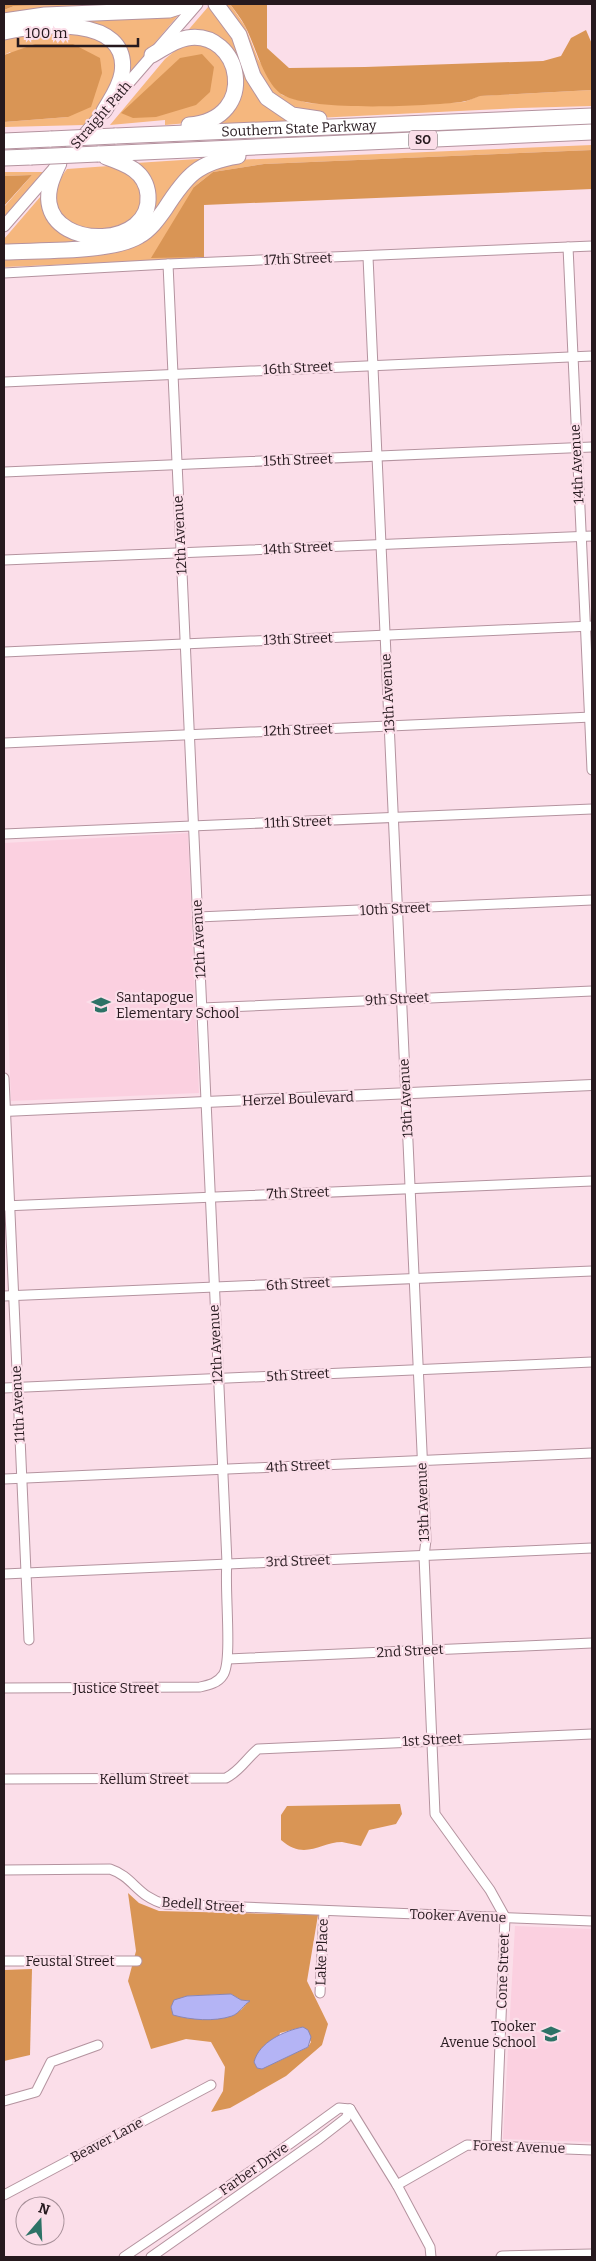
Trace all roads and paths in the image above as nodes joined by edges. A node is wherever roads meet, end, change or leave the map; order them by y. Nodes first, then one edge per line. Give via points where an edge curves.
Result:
1 (188, 4) edge
2 (197, 4) edge
3 (216, 4) edge
4 (4, 21) edge
5 (4, 32) edge
6 (152, 55) junction
7 (104, 111) junction
8 (592, 116) edge
9 (370, 124) junction
10 (592, 132) edge
11 (146, 135) junction
12 (8, 140) edge
13 (292, 146) junction
14 (98, 154) junction
15 (4, 158) edge
16 (59, 163) junction
17 (4, 226) edge
18 (592, 246) edge
19 (568, 248) junction
20 (4, 252) edge
21 (368, 257) junction
22 (168, 264) junction
23 (4, 273) edge
24 (592, 356) edge
25 (572, 357) junction
26 (372, 365) junction
27 (172, 374) junction
28 (4, 382) edge
29 (592, 446) edge
30 (577, 447) junction
31 (376, 456) junction
32 (176, 465) junction
33 (4, 472) edge
34 (580, 536) junction
35 (592, 536) edge
36 (381, 544) junction
37 (180, 554) junction
38 (4, 560) edge
39 (589, 626) edge
40 (386, 636) junction
41 (185, 644) junction
42 (4, 652) edge
43 (591, 717) edge
44 (390, 726) junction
45 (189, 735) junction
46 (4, 743) edge
47 (592, 770) edge
48 (592, 809) edge
49 (395, 818) junction
50 (194, 826) junction
51 (4, 834) edge
52 (592, 900) edge
53 (398, 908) junction
54 (198, 917) junction
55 (592, 991) edge
56 (402, 998) junction
57 (202, 1008) junction
58 (4, 1078) edge
59 (592, 1085) edge
60 (406, 1094) junction
61 (206, 1103) junction
62 (4, 1111) edge
63 (592, 1181) edge
64 (410, 1188) junction
65 (209, 1196) junction
66 (7, 1206) edge
67 (592, 1271) edge
68 (414, 1278) junction
69 (214, 1288) junction
70 (4, 1296) edge
71 (14, 1296) junction
72 (592, 1362) edge
73 (418, 1369) junction
74 (218, 1378) junction
75 (18, 1387) junction
76 (4, 1388) edge
77 (592, 1453) edge
78 (422, 1460) junction
79 (222, 1470) junction
80 (22, 1478) junction
81 (4, 1479) edge
82 (592, 1548) edge
83 (424, 1556) junction
84 (227, 1564) junction
85 (4, 1574) edge
86 (27, 1574) junction
87 (29, 1640) dead end
88 (592, 1643) edge
89 (428, 1650) junction
90 (228, 1659) junction
91 (224, 1674) joint
92 (4, 1688) edge
93 (592, 1734) edge
94 (432, 1740) junction
95 (272, 1748) joint
96 (4, 1779) edge
97 (4, 1870) edge
98 (324, 1911) junction
99 (505, 1917) junction
100 (592, 1921) edge
101 (4, 1961) edge
102 (137, 1961) dead end
103 (320, 1993) dead end
104 (98, 2045) dead end
105 (211, 2084) dead end
106 (4, 2101) edge
107 (350, 2109) junction
108 (496, 2145) junction
109 (592, 2150) edge
110 (397, 2185) junction
111 (4, 2195) edge
112 (161, 2232) junction
113 (169, 2244) junction
114 (592, 2255) edge
115 (124, 2257) edge
116 (151, 2257) edge
117 (431, 2257) edge
118 (502, 2257) edge

1 - 4 highway via 168,10 45,15
2 - 6 main road, Straight Path
3 - 9 highway via 239,36 257,85 278,108 302,118
5 - 7 highway via 60,26 89,29 106,36 117,48 123,66 118,86
6 - 7 main road, Straight Path
6 - 11 highway via 186,38 206,40 230,59 236,87 226,109 212,119
7 - 16 main road, Straight Path
8 - 9 highway, Southern State Parkway / SO
9 - 11 highway, Southern State Parkway / SO
10 - 13 highway, Southern State Parkway / SO
11 - 12 highway, Southern State Parkway / SO, bridge
13 - 14 highway, Southern State Parkway / SO
13 - 20 highway via 223,158 201,166 184,180 151,227 123,244
14 - 15 highway, Southern State Parkway / SO, bridge
14 - 16 highway via 134,168 147,189 147,205 142,218 131,228 115,235 79,234 54,217 48,195
16 - 17 main road, Straight Path
18 - 19 street, 17th Street
19 - 21 street, 17th Street
19 - 25 street, 14th Avenue
21 - 22 street, 17th Street
21 - 26 street, 13th Avenue
22 - 23 street, 17th Street
22 - 27 street, 12th Avenue
24 - 25 street, 16th Street
25 - 26 street, 16th Street
25 - 30 street, 14th Avenue
26 - 27 street, 16th Street
26 - 31 street, 13th Avenue
27 - 28 street, 16th Street
27 - 32 street, 12th Avenue
29 - 30 street, 15th Street
30 - 31 street, 15th Street
30 - 34 street, 14th Avenue
31 - 32 street, 15th Street
31 - 36 street, 13th Avenue
32 - 33 street, 15th Street
32 - 37 street, 12th Avenue
34 - 35 street, 14th Street
34 - 36 street, 14th Street
34 - 39 street, 14th Avenue
36 - 37 street, 14th Street
36 - 40 street, 13th Avenue
37 - 38 street, 14th Street
37 - 41 street, 12th Avenue
39 - 40 street, 13th Street
39 - 43 street, 14th Avenue
40 - 41 street, 13th Street
40 - 44 street, 13th Avenue
41 - 42 street, 13th Street
41 - 45 street, 12th Avenue
43 - 44 street, 12th Street
43 - 47 street, 14th Avenue
44 - 45 street, 12th Street
44 - 49 street, 13th Avenue
45 - 46 street, 12th Street
45 - 50 street, 12th Avenue
48 - 49 street, 11th Street
49 - 50 street, 11th Street
49 - 53 street, 13th Avenue
50 - 51 street, 11th Street
50 - 54 street, 12th Avenue
52 - 53 street, 10th Street
53 - 54 street, 10th Street
53 - 56 street, 13th Avenue
54 - 57 street, 12th Avenue
55 - 56 street, 9th Street
56 - 57 street, 9th Street
56 - 60 street, 13th Avenue
57 - 61 street, 12th Avenue
58 - 62 street, 11th Avenue
59 - 60 street, Herzel Boulevard
60 - 61 street, Herzel Boulevard
60 - 64 street, 13th Avenue
61 - 62 street, Herzel Boulevard
61 - 65 street, 12th Avenue
62 - 66 street, 11th Avenue
63 - 64 street, 7th Street
64 - 65 street, 7th Street
64 - 68 street, 13th Avenue
65 - 66 street, 7th Street
65 - 69 street, 12th Avenue
66 - 71 street, 11th Avenue
67 - 68 street, 6th Street
68 - 69 street, 6th Street
68 - 73 street, 13th Avenue
69 - 71 street, 6th Street
69 - 74 street, 12th Avenue
70 - 71 street, 6th Street
71 - 75 street, 11th Avenue
72 - 73 street, 5th Street
73 - 74 street, 5th Street
73 - 78 street, 13th Avenue
74 - 75 street, 5th Street
74 - 79 street, 12th Avenue
75 - 76 street, 5th Street
75 - 80 street, 11th Avenue
77 - 78 street, 4th Street
78 - 79 street, 4th Street
78 - 83 street, 13th Avenue
79 - 80 street, 4th Street
79 - 84 street, 12th Avenue
80 - 81 street, 4th Street
80 - 86 street, 11th Avenue
82 - 83 street, 3rd Street
83 - 84 street, 3rd Street
83 - 89 street, 13th Avenue
84 - 86 street, 3rd Street
84 - 90 street, 12th Avenue
85 - 86 street, 3rd Street
86 - 87 street, 11th Avenue
88 - 89 street, 2nd Street
89 - 90 street, 2nd Street
89 - 94 street, 13th Avenue
90 - 91 street, 12th Avenue
91 - 92 street, Justice Street via 214,1684 200,1687
93 - 94 street, 1st Street
94 - 95 street, 1st Street
94 - 99 street, 13th Avenue via 436,1814 490,1890
95 - 96 street, Kellum Street via 258,1749 237,1773 226,1778
97 - 98 street, Bedell Street via 110,1869 120,1872 151,1901 165,1904
98 - 99 street, Tooker Avenue
98 - 103 street, Lake Place
99 - 100 street, Tooker Avenue
99 - 108 street, Cone Street
101 - 102 street, Feustal Street
104 - 106 street via 51,2062 36,2092
105 - 111 street, Beaver Lane
107 - 110 street
107 - 112 street, Farber Drive via 339,2108
107 - 113 street, Farber Drive via 346,2118 319,2139
108 - 109 street, Forest Avenue
108 - 110 street, Forest Avenue via 467,2145
110 - 117 street via 430,2247
112 - 113 street
112 - 115 street, Farber Drive
113 - 116 street, Farber Drive
114 - 118 main road

